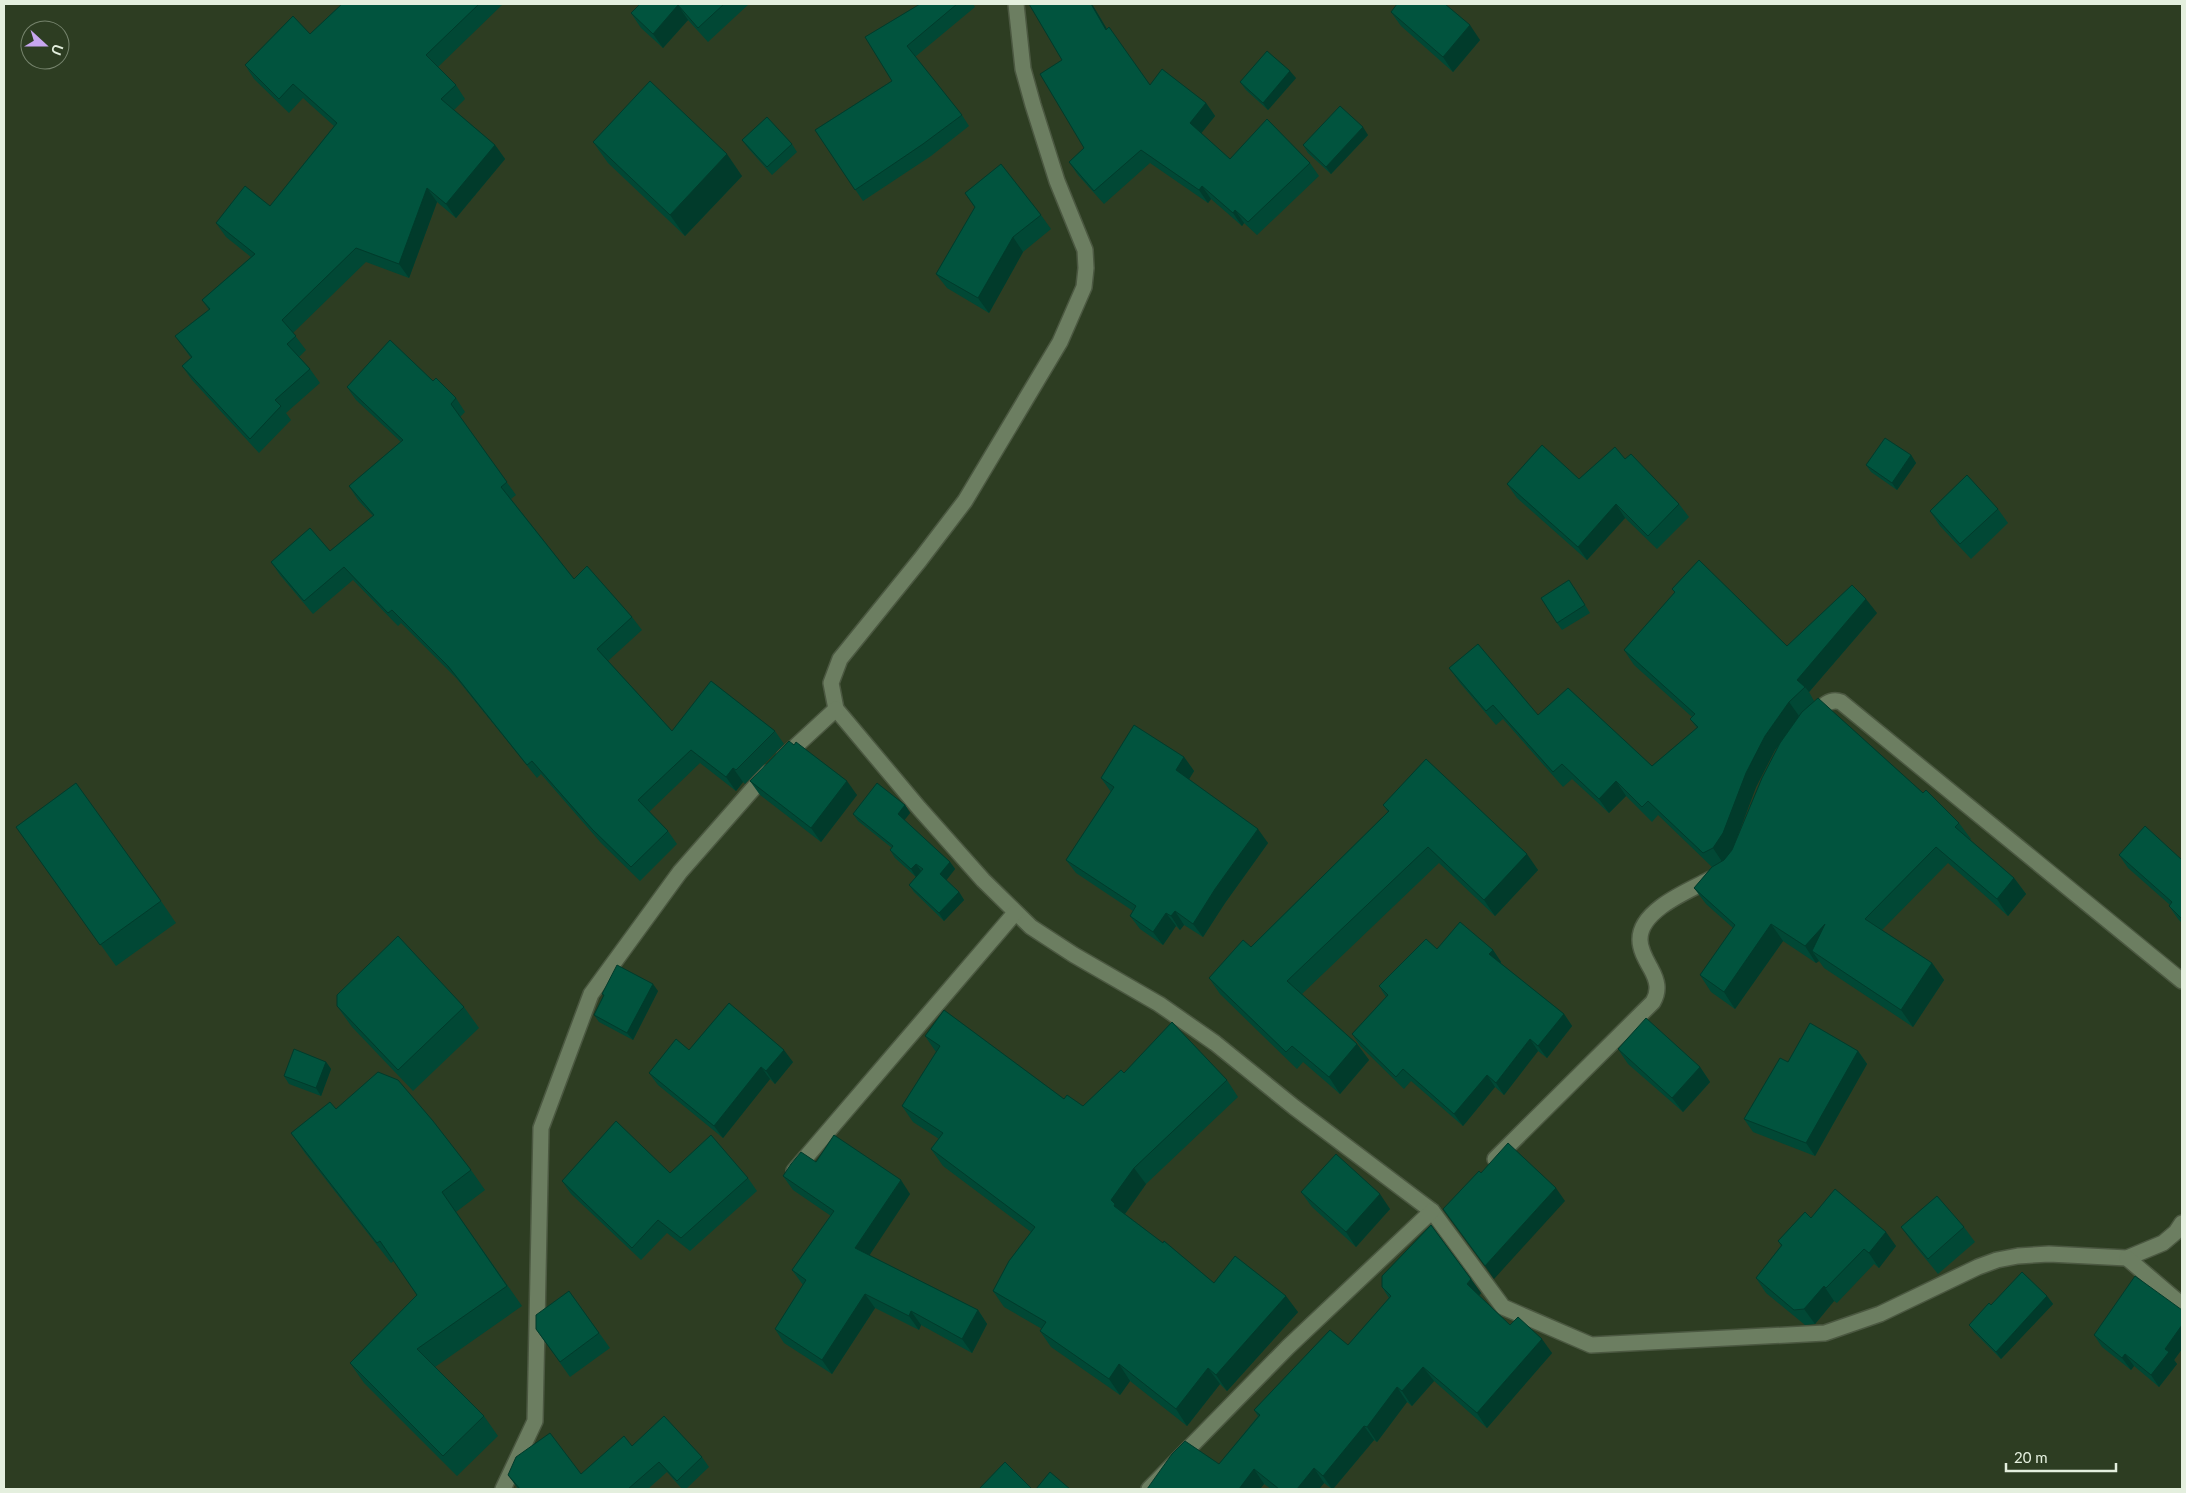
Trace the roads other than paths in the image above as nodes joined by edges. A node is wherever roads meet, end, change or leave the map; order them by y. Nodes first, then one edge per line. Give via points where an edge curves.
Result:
1 (1016, 4) edge
2 (836, 709) junction
3 (1799, 732) edge
4 (1722, 874) edge
5 (1015, 913) junction
6 (2182, 981) edge
7 (1485, 1169) edge
8 (794, 1171) edge
9 (1450, 1204) edge
10 (1434, 1214) junction
11 (2182, 1223) edge
12 (2127, 1258) junction
13 (2182, 1305) edge
14 (503, 1489) edge
15 (1149, 1489) edge

1 - 2 street via 1023,69 1038,123 1085,250 1084,286 1060,342 966,501 840,659 831,683
2 - 5 street via 919,808
2 - 14 street via 771,769 680,872 591,994 540,1128 535,1421
3 - 6 street via 1826,704 1841,702
4 - 7 street via 1669,901 1653,914 1643,927 1640,941 1657,983 1653,1002
5 - 8 street
5 - 10 street via 1046,938 1159,1004 1215,1043
9 - 10 street
10 - 12 street via 1503,1307 1591,1345 1825,1333 1880,1314 1997,1260 2049,1254
10 - 15 street via 1288,1347
11 - 12 street via 2163,1242
12 - 13 street

